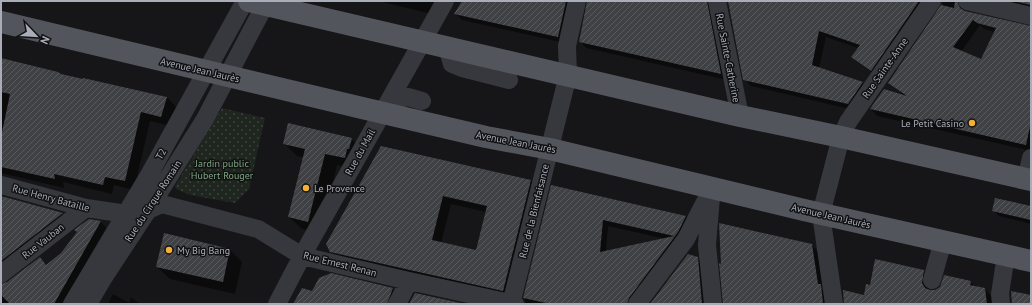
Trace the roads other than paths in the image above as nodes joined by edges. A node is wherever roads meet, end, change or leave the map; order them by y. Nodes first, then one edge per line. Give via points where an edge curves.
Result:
1 (445, 1) edge
2 (577, 1) edge
3 (717, 1) edge
4 (932, 1) edge
5 (967, 1) edge
6 (257, 2) edge
7 (1031, 16) edge
8 (1, 22) edge
9 (423, 41) junction
10 (446, 47) junction
11 (217, 74) junction
12 (568, 75) junction
13 (509, 80) dead end
14 (422, 101) dead end
15 (386, 107) junction
16 (740, 116) junction
17 (842, 136) junction
18 (550, 149) junction
19 (1031, 158) edge
20 (1029, 180) edge
21 (1, 185) edge
22 (712, 188) junction
23 (86, 208) junction
24 (148, 210) junction
25 (127, 214) junction
26 (821, 214) junction
27 (686, 239) junction
28 (944, 241) junction
29 (707, 245) junction
30 (1006, 255) junction
31 (302, 256) junction
32 (1031, 261) edge
33 (1, 274) edge
34 (932, 280) dead end
35 (409, 281) junction
36 (72, 304) edge
37 (88, 304) edge
38 (277, 304) edge
39 (397, 304) edge
40 (513, 304) edge
41 (637, 304) edge
42 (713, 304) edge
43 (834, 304) edge
44 (1001, 304) edge

1 - 9 street, Rue du Mail
2 - 12 street, Rue de la Bienfaisance via 567,46
3 - 16 street, Rue Sainte-Catherine
4 - 17 street, Rue Sainte-Anne via 848,122
5 - 7 street
6 - 9 main road
6 - 11 street
8 - 11 main road, Avenue Jean Jaurès
9 - 10 main road
9 - 15 street, Rue du Mail
10 - 12 main road
10 - 13 street via 452,64
11 - 15 main road, Avenue Jean Jaurès
11 - 24 street, Rue du Cirque Romain via 205,120
11 - 25 street, T2
12 - 16 main road
12 - 18 street, Rue de la Bienfaisance
14 - 15 street via 408,97
15 - 18 main road, Avenue Jean Jaurès via 486,137
15 - 31 street, Rue du Mail
16 - 17 main road
17 - 20 main road
17 - 26 street, Rue Sainte-Anne
18 - 22 main road, Avenue Jean Jaurès
18 - 40 street, Rue de la Bienfaisance
19 - 20 street
21 - 23 street, Rue Henry Bataille
22 - 26 main road, Avenue Jean Jaurès
22 - 27 street
22 - 29 street
23 - 25 street, Rue Henry Bataille
23 - 33 street, Rue Vauban
24 - 25 street, Rue Henry Bataille
24 - 31 street, Rue Ernest Renan via 162,204 258,229
24 - 37 street, Rue du Cirque Romain
25 - 36 street, T2
26 - 28 main road, Avenue Jean Jaurès
26 - 43 street
27 - 29 street
27 - 41 street
28 - 30 main road, Avenue Jean Jaurès
28 - 34 street
29 - 42 street
30 - 32 main road, Avenue Jean Jaurès
30 - 44 street via 1000,294
31 - 35 street, Rue Ernest Renan
31 - 38 street, Rue du Mail
35 - 39 street
35 - 40 street, Rue Ernest Renan

